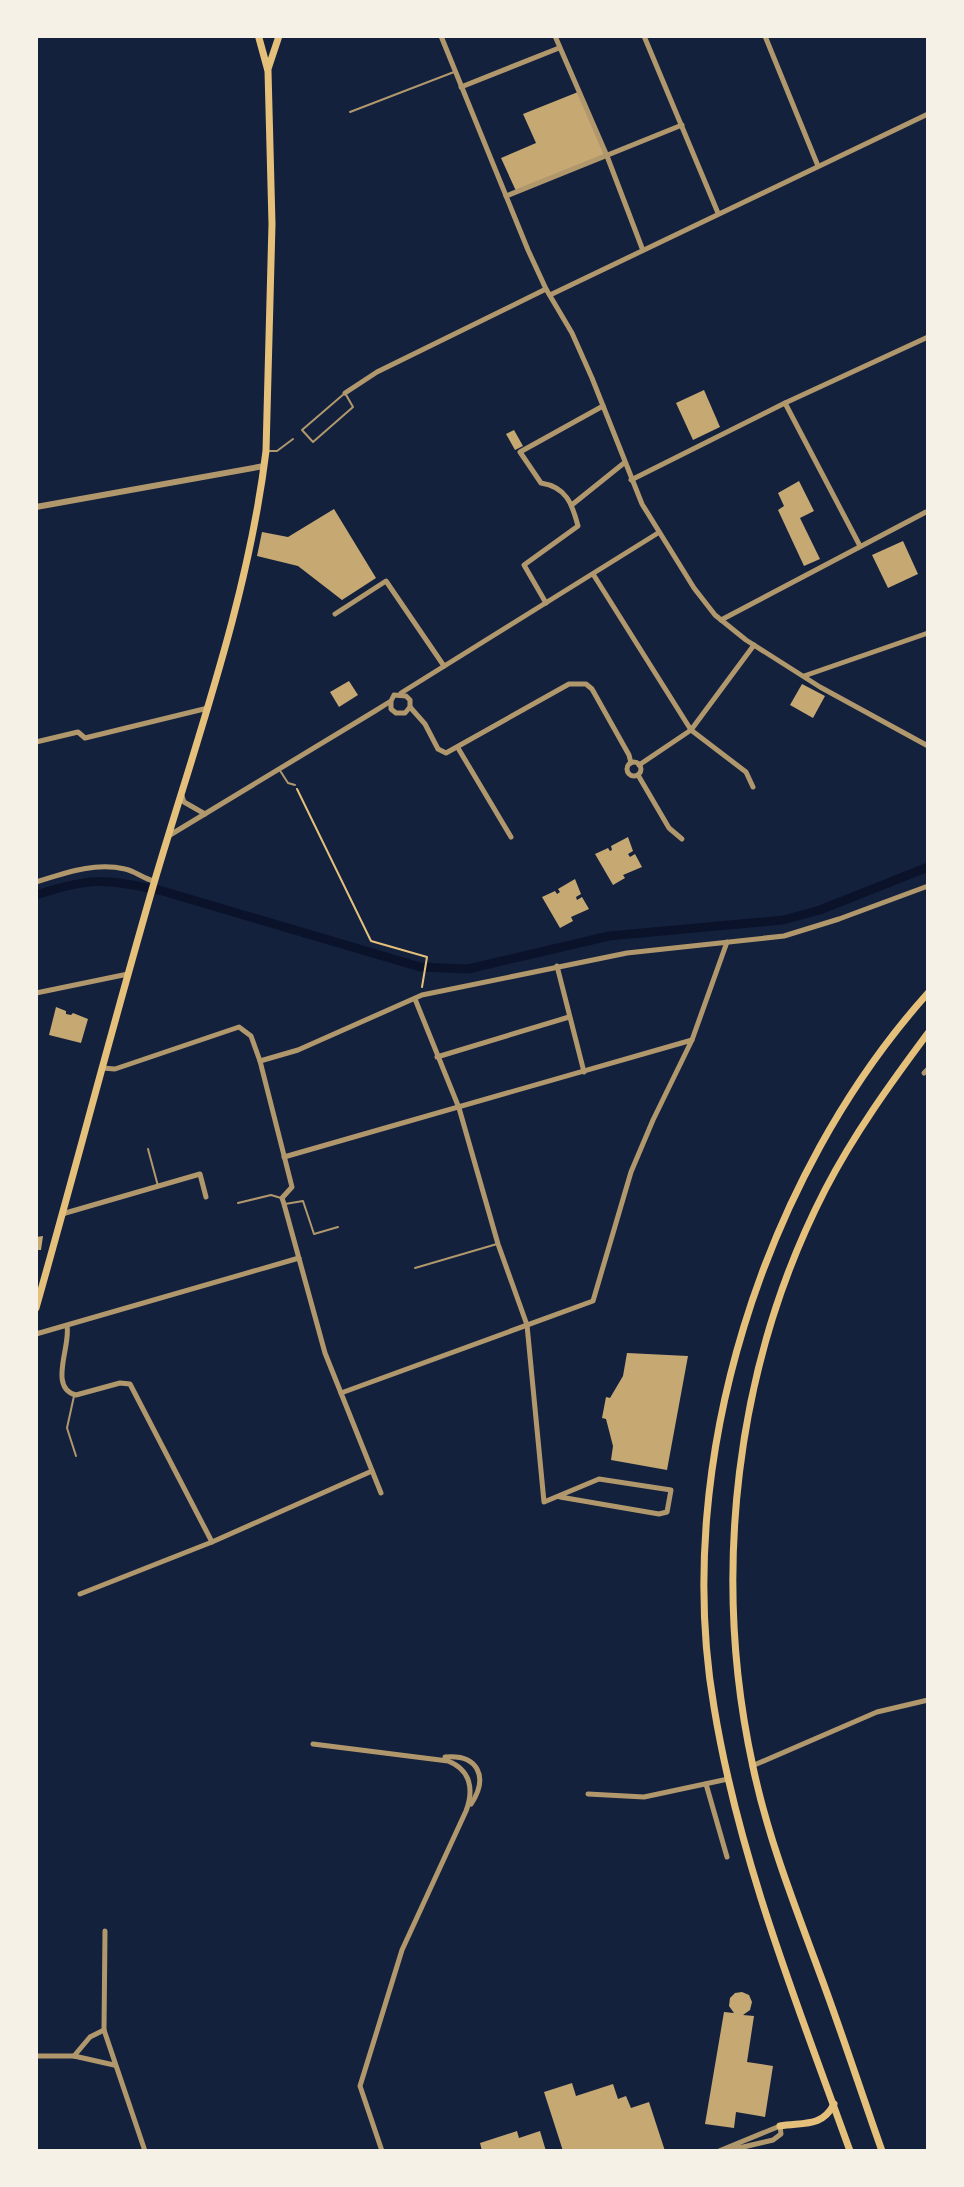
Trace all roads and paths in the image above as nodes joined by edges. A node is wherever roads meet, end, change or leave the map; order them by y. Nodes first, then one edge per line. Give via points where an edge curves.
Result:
1 (279, 36) edge
2 (555, 36) edge
3 (644, 36) edge
4 (765, 36) edge
5 (257, 37) edge
6 (440, 37) edge
7 (559, 48) junction
8 (268, 71) junction
9 (455, 71) junction
10 (461, 87) junction
11 (350, 112) dead end
12 (928, 114) edge
13 (682, 125) junction
14 (607, 156) junction
15 (818, 166) junction
16 (506, 196) junction
17 (718, 213) junction
18 (642, 248) junction
19 (548, 292) junction
20 (928, 337) edge
21 (345, 393) junction
22 (785, 403) junction
23 (603, 406) junction
24 (293, 439) dead end
25 (266, 451) junction
26 (624, 463) junction
27 (264, 466) junction
28 (631, 480) junction
29 (573, 504) junction
30 (36, 507) edge
31 (926, 512) dead end
32 (658, 533) junction
33 (860, 546) junction
34 (593, 574) junction
35 (546, 603) junction
36 (335, 614) dead end
37 (721, 620) junction
38 (928, 633) edge
39 (754, 645) junction
40 (444, 666) junction
41 (803, 677) junction
42 (420, 681) junction
43 (401, 693) junction
44 (410, 700) junction
45 (391, 701) junction
46 (208, 708) junction
47 (407, 710) junction
48 (375, 711) junction
49 (393, 711) junction
50 (691, 730) junction
51 (36, 742) edge
52 (927, 746) edge
53 (458, 748) junction
54 (631, 763) junction
55 (639, 765) junction
56 (278, 768) junction
57 (638, 775) junction
58 (295, 785) joint
59 (753, 787) dead end
60 (181, 793) junction
61 (206, 814) junction
62 (169, 836) junction
63 (511, 837) dead end
64 (682, 839) dead end
65 (36, 882) edge
66 (154, 884) junction
67 (928, 886) edge
68 (727, 942) junction
69 (557, 966) junction
70 (128, 974) junction
71 (36, 993) edge
72 (928, 993) edge
73 (418, 997) junction
74 (569, 1017) junction
75 (928, 1033) edge
76 (692, 1040) junction
77 (437, 1057) junction
78 (260, 1061) junction
79 (102, 1068) junction
80 (584, 1072) junction
81 (459, 1108) junction
82 (148, 1149) dead end
83 (284, 1157) junction
84 (159, 1187) junction
85 (206, 1197) dead end
86 (283, 1201) junction
87 (238, 1203) dead end
88 (62, 1214) junction
89 (338, 1227) dead end
90 (498, 1244) junction
91 (299, 1258) junction
92 (415, 1268) dead end
93 (36, 1308) edge
94 (527, 1325) junction
95 (67, 1326) junction
96 (36, 1334) edge
97 (341, 1393) junction
98 (74, 1395) junction
99 (76, 1456) dead end
100 (372, 1471) junction
101 (381, 1493) dead end
102 (560, 1497) junction
103 (212, 1542) junction
104 (80, 1594) dead end
105 (928, 1700) edge
106 (313, 1744) dead end
107 (433, 1758) junction
108 (752, 1766) junction
109 (728, 1779) junction
110 (706, 1784) junction
111 (588, 1794) dead end
112 (466, 1811) junction
113 (727, 1857) dead end
114 (105, 1931) dead end
115 (104, 2030) junction
116 (36, 2056) edge
117 (74, 2056) junction
118 (114, 2065) junction
119 (834, 2104) junction
120 (780, 2126) junction
121 (145, 2151) edge
122 (382, 2151) edge
123 (719, 2151) edge
124 (726, 2151) edge
125 (850, 2151) edge
126 (882, 2151) edge

1 - 5 main road via 269,41
1 - 8 main road
2 - 7 street
3 - 13 street
4 - 15 street
5 - 8 main road
6 - 9 street
7 - 10 street
7 - 14 street
8 - 25 main road via 272,224
9 - 10 street
9 - 11 lane
10 - 16 street
12 - 15 street
13 - 14 street
13 - 17 street
14 - 16 street
14 - 18 street
15 - 17 street
16 - 19 street
17 - 18 street
18 - 19 street
19 - 21 street via 377,372
19 - 23 street
20 - 22 street
21 - 21 lane via 302,430 313,442 353,407
22 - 28 street
22 - 33 street
23 - 26 street
23 - 29 street via 520,452 541,483 555,485
24 - 25 lane via 277,451
25 - 27 main road
26 - 28 street
26 - 29 street
27 - 30 street
27 - 46 main road via 240,596
28 - 32 street
29 - 35 street via 578,526 524,565
31 - 33 street
32 - 34 street
32 - 37 street
33 - 37 street
34 - 35 street
34 - 50 street
35 - 40 street
36 - 40 street via 386,581
37 - 39 street
38 - 41 street
39 - 41 street
39 - 50 street
40 - 42 street
41 - 52 street
42 - 43 street
42 - 44 street
43 - 44 street
43 - 45 street
44 - 47 street
45 - 48 street
45 - 49 street
46 - 51 street via 85,738 78,732
46 - 60 main road
47 - 49 street
47 - 53 street via 417,714 440,751
48 - 49 street
48 - 56 street
50 - 55 street
50 - 59 street via 746,772
53 - 54 street via 577,682 592,689
53 - 63 street
54 - 55 street
54 - 57 street via 628,773
55 - 57 street
56 - 58 lane
56 - 61 street
57 - 64 street via 669,828
58 - 73 path via 371,941 427,957
60 - 61 street via 184,802
60 - 62 main road
61 - 62 street
62 - 66 main road
65 - 66 street via 100,867 129,870
66 - 70 main road
67 - 68 street via 810,929
68 - 69 street
68 - 76 street
69 - 73 street
69 - 74 street
70 - 71 street
70 - 79 main road
72 - 109 main road via 867,1072 812,1161 769,1253 737,1352 715,1453 705,1553 713,1704
73 - 77 street
73 - 78 street via 298,1050
74 - 77 street
74 - 80 street
75 - 108 main road via 864,1123 826,1189 789,1271 759,1371 743,1442 733,1601 739,1693
76 - 80 street
76 - 94 street via 631,1172 593,1301
77 - 81 street
78 - 79 street via 251,1036 239,1027 115,1069
78 - 83 street
79 - 88 main road
80 - 81 street
81 - 83 street
81 - 90 street
82 - 84 lane
83 - 86 street via 292,1187
84 - 85 street via 200,1174
84 - 88 street
86 - 87 lane via 271,1195
86 - 89 lane via 303,1201 314,1234
86 - 91 street
88 - 93 main road
90 - 92 lane
90 - 94 street
91 - 95 street
91 - 97 street
94 - 97 street
94 - 102 street via 544,1502
95 - 96 street
95 - 98 street via 61,1382
97 - 100 street
98 - 99 lane via 67,1428
98 - 103 street via 122,1382 131,1386
100 - 101 street
100 - 103 street
102 - 102 street via 659,1514 667,1512 671,1490 599,1479
103 - 104 street
105 - 108 street via 877,1712
106 - 107 street
107 - 112 street via 453,1763 466,1774 471,1792
107 - 112 street via 461,1757 477,1768 480,1785
108 - 126 main road via 770,1835
109 - 110 street
109 - 119 main road via 743,1840
110 - 111 street via 644,1797
110 - 113 street
112 - 122 street via 402,1950 360,2086
114 - 115 street
115 - 117 street
115 - 118 street
116 - 117 street
117 - 118 street
118 - 121 street
119 - 120 main road via 821,2121
119 - 125 main road
120 - 123 street
120 - 124 street via 781,2134 773,2140

